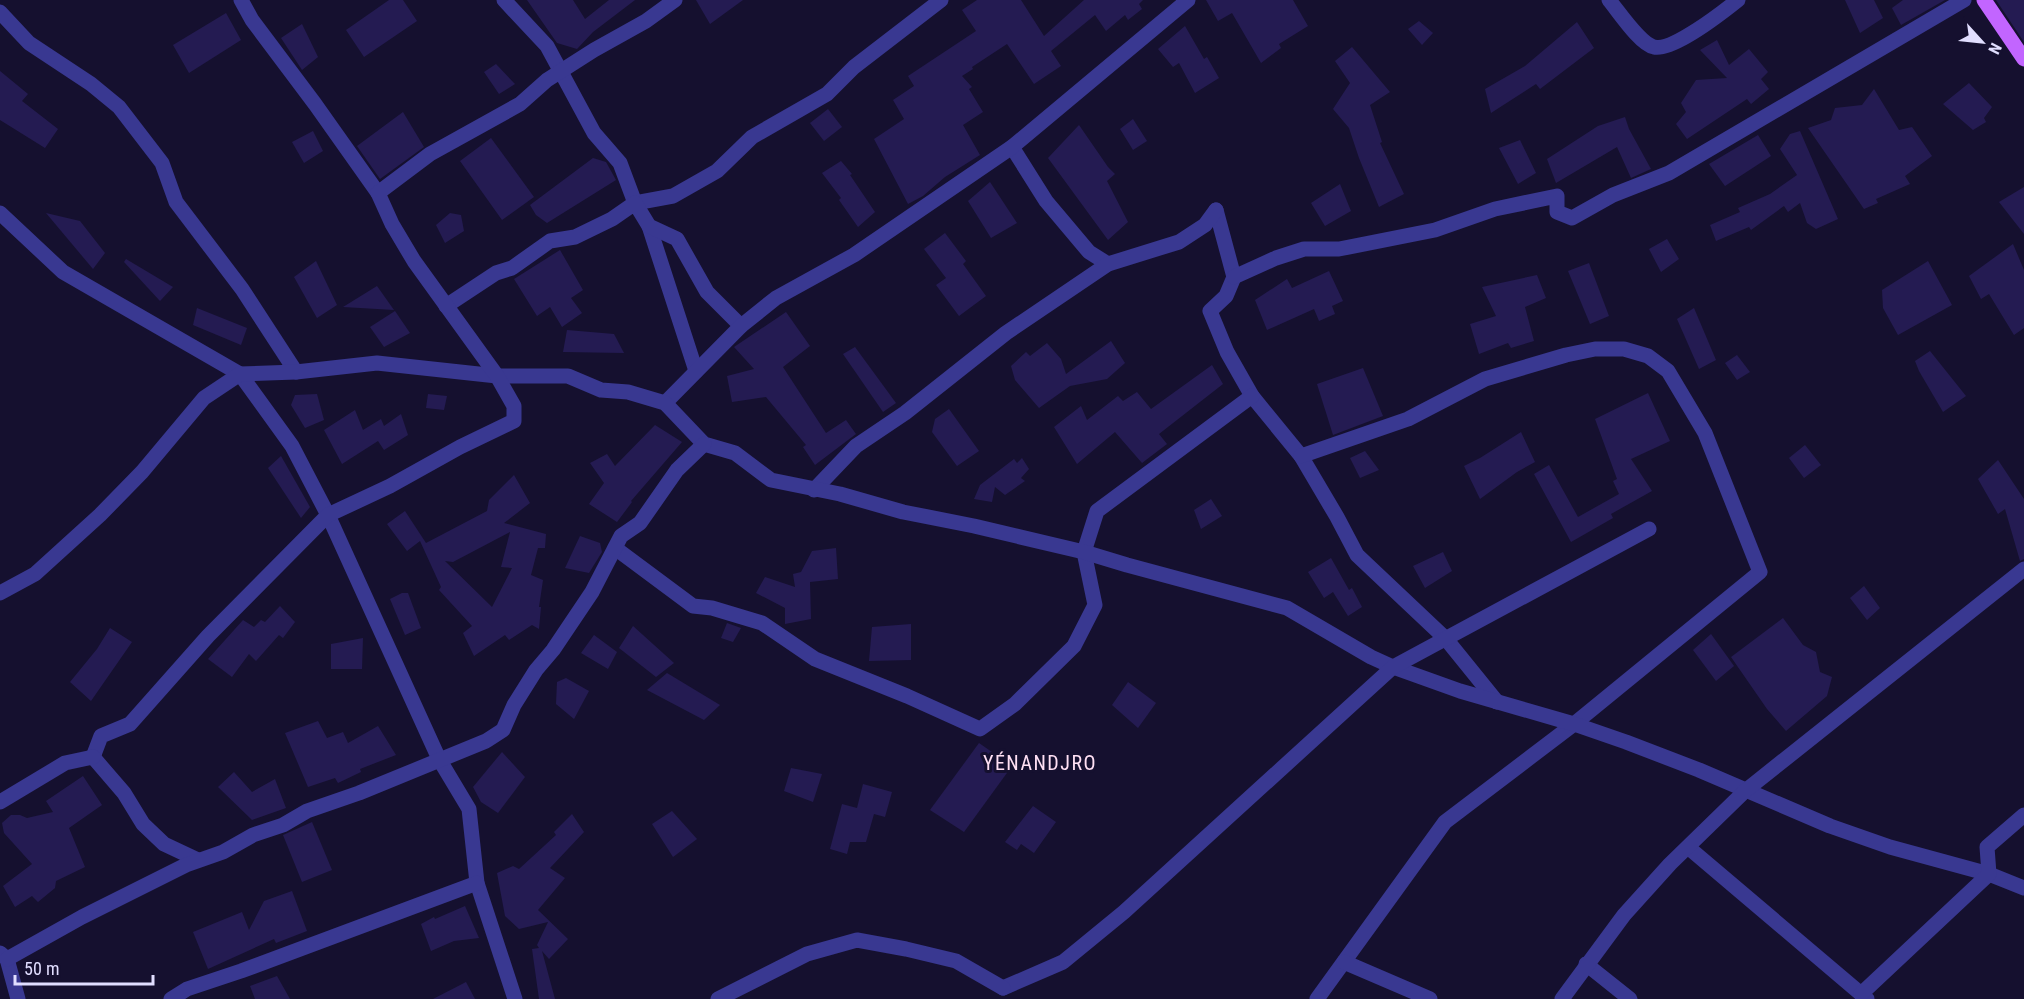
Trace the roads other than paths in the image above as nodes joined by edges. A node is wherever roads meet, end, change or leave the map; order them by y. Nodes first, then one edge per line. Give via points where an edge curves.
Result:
1 (242, 0) edge
2 (504, 0) edge
3 (675, 0) edge
4 (941, 0) edge
5 (1188, 0) edge
6 (1609, 0) edge
7 (1738, 0) edge
8 (1964, 0) edge
9 (1984, 0) edge
10 (0, 12) edge
11 (2024, 57) edge
12 (561, 72) junction
13 (1012, 147) junction
14 (378, 193) junction
15 (635, 203) junction
16 (0, 213) edge
17 (648, 226) junction
18 (1108, 264) junction
19 (1234, 277) junction
20 (446, 306) junction
21 (741, 326) junction
22 (696, 371) junction
23 (296, 372) junction
24 (240, 374) junction
25 (497, 376) junction
26 (1252, 396) junction
27 (665, 403) junction
28 (704, 444) junction
29 (1300, 456) junction
30 (814, 490) junction
31 (327, 515) junction
32 (1649, 529) dead end
33 (615, 548) junction
34 (1084, 552) junction
35 (2024, 569) edge
36 (0, 593) edge
37 (1446, 639) junction
38 (1393, 667) junction
39 (1497, 702) junction
40 (1574, 724) junction
41 (93, 757) junction
42 (439, 759) junction
43 (1745, 791) junction
44 (0, 802) edge
45 (2024, 815) edge
46 (1689, 848) junction
47 (198, 860) junction
48 (1989, 874) junction
49 (477, 883) junction
50 (2024, 888) edge
51 (3, 956) edge
52 (1344, 962) junction
53 (1586, 964) junction
54 (1003, 993) edge
55 (1864, 997) edge
56 (18, 999) edge
57 (171, 999) edge
58 (515, 999) edge
59 (718, 999) edge
60 (1317, 999) edge
61 (1431, 999) edge
62 (1562, 999) edge
63 (1630, 999) edge

1 - 14 street via 252,20
2 - 12 street via 548,46
3 - 12 street
4 - 15 street via 854,67 827,94 752,137 717,171 673,196
5 - 13 street
6 - 7 street via 1644,41 1665,48
8 - 19 street via 1669,173 1613,195 1572,218 1557,212 1557,196 1495,209 1435,230 1339,249 1304,249
9 - 11 main road
10 - 23 street via 29,43 119,107 162,163 176,202 242,289
12 - 14 street via 520,104 430,154
12 - 15 street via 594,133 620,163
13 - 18 street via 1046,201 1089,252
13 - 21 street via 854,255 776,298
14 - 20 street via 414,261
15 - 17 street
15 - 20 street via 575,237 550,241
16 - 24 street via 63,272
17 - 21 street via 677,239 707,292
17 - 22 street
18 - 19 street via 1179,242 1205,225 1216,210
18 - 30 street via 1006,333 905,413 856,446
19 - 26 street via 1226,296 1210,311
20 - 25 street
21 - 22 street
22 - 27 street
23 - 24 street
23 - 25 street via 377,363
24 - 31 street via 292,446
24 - 36 street via 204,398 142,472 35,574
25 - 27 street via 568,376 601,390 628,392
25 - 31 street via 514,406 514,421
26 - 29 street
26 - 34 street via 1097,511
27 - 28 street
28 - 30 street via 735,453 771,480
28 - 33 street via 677,470 640,523 621,536
29 - 37 street via 1357,555
29 - 40 street via 1408,419 1485,380 1566,355 1624,349 1648,356 1668,371 1705,433 1760,572
30 - 34 street
31 - 41 street via 208,636 130,724 101,736
31 - 42 street
32 - 37 street
33 - 34 street via 693,606 762,623 815,659 980,729 1015,704 1074,646 1095,605
33 - 42 street via 592,592 514,705 503,730 486,741
34 - 38 street via 1287,608
35 - 43 street
37 - 38 street
37 - 39 street
38 - 39 street
38 - 54 street via 1124,912 1063,962
39 - 40 street
40 - 43 street
40 - 52 street via 1445,822
41 - 44 street via 66,763
41 - 47 street via 124,793 143,824 164,844
42 - 47 street via 307,811
42 - 49 street via 469,808
43 - 46 street
43 - 48 street via 1890,847
45 - 48 street via 1987,847
46 - 53 street via 1624,915
46 - 55 street
47 - 51 street
48 - 50 street
48 - 55 street
49 - 57 street via 187,989
49 - 58 street
51 - 56 street
52 - 60 street
52 - 61 street
53 - 62 street
53 - 63 street
54 - 59 street via 956,961 857,940 807,954

